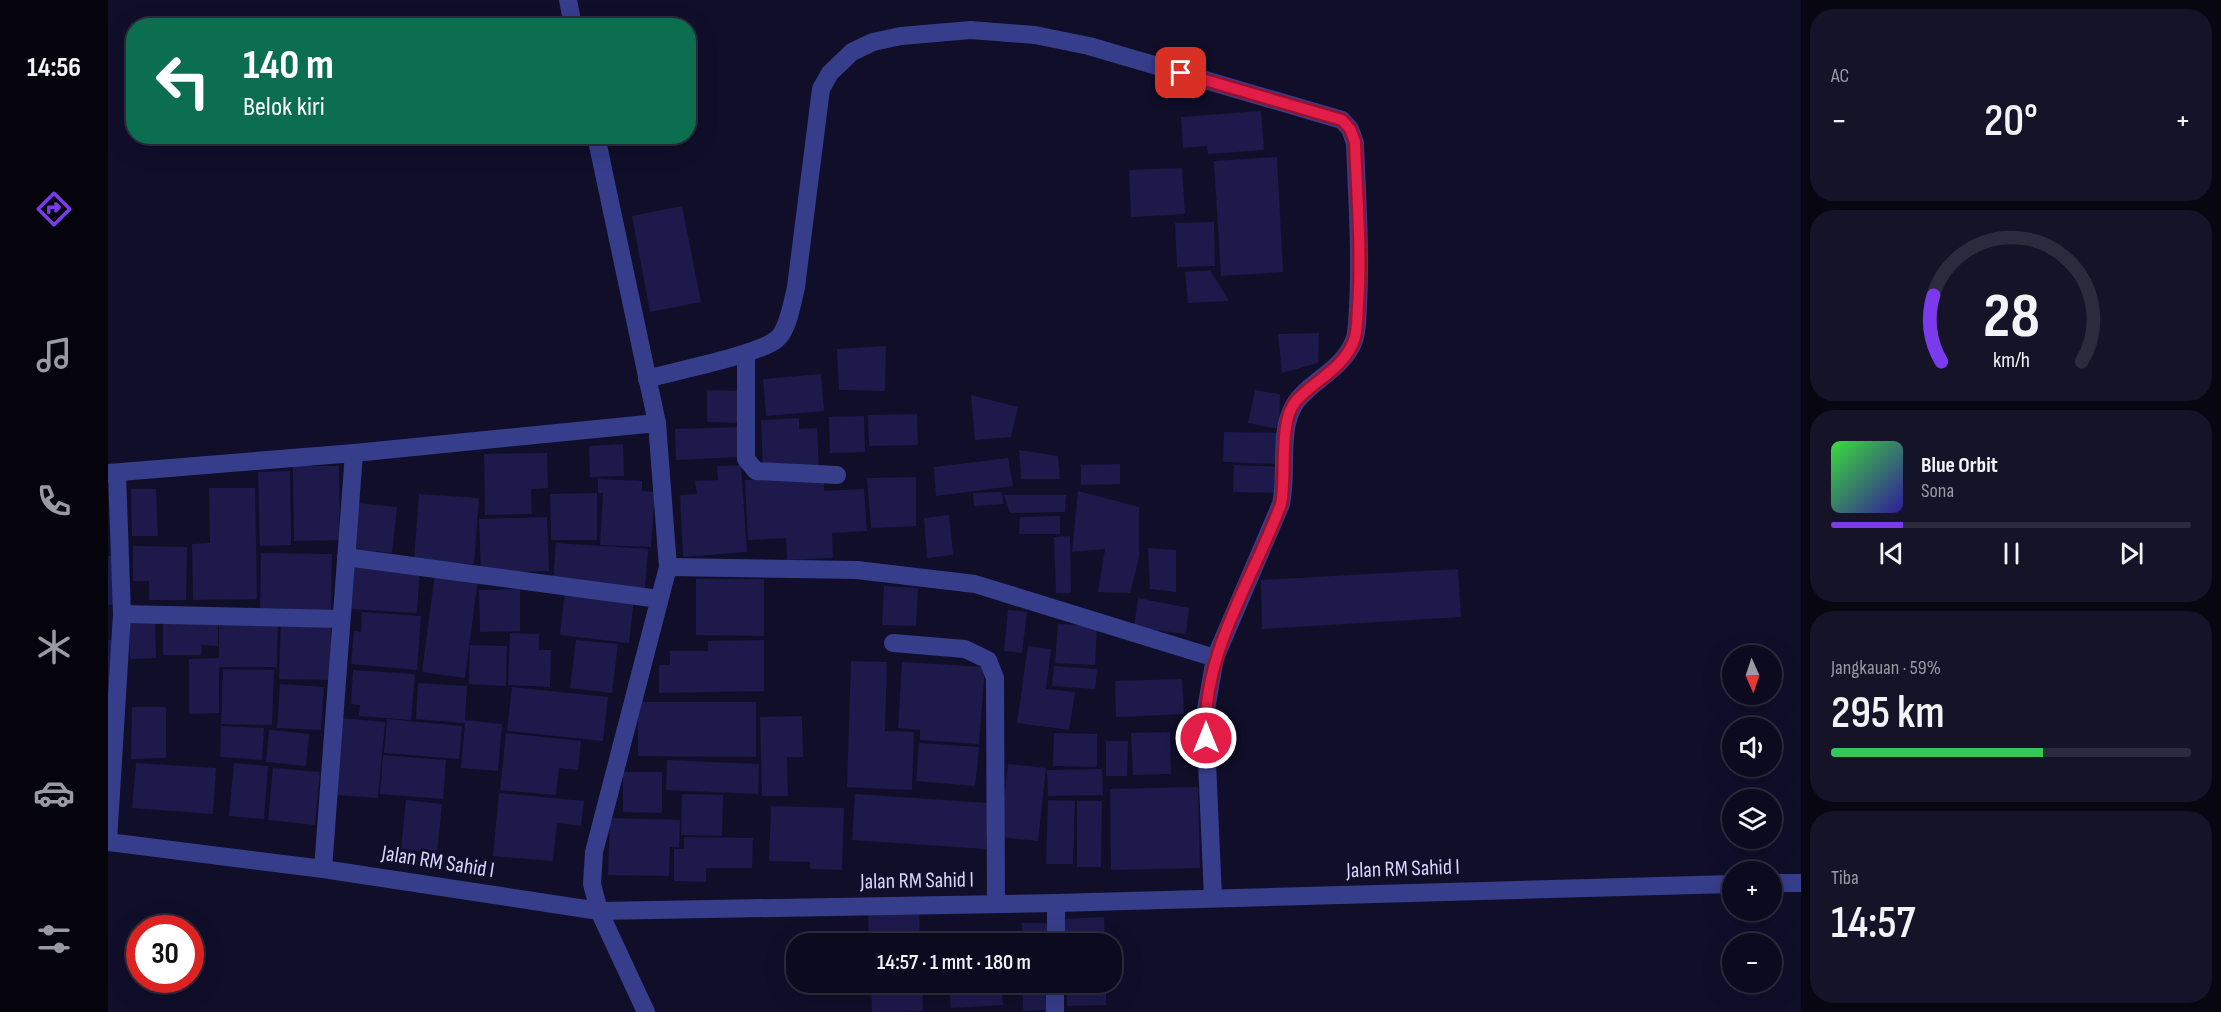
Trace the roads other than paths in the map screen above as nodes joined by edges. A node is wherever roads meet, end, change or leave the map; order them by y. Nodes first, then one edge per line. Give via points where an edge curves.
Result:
1 (568, 0) edge
2 (571, 18) edge
3 (599, 144) edge
4 (746, 353) junction
5 (647, 379) junction
6 (657, 423) junction
7 (354, 453) junction
8 (112, 473) edge
9 (837, 475) dead end
10 (346, 557) junction
11 (668, 567) junction
12 (659, 599) junction
13 (122, 614) junction
14 (341, 619) junction
15 (893, 643) dead end
16 (1215, 658) junction
17 (108, 842) edge
18 (323, 868) junction
19 (1782, 883) edge
20 (1801, 883) edge
21 (1722, 884) edge
22 (1213, 898) junction
23 (1056, 903) junction
24 (996, 904) junction
25 (599, 911) junction
26 (1056, 933) edge
27 (1055, 993) edge
28 (646, 1012) edge
29 (1055, 1012) edge

1 - 2 street
3 - 5 street
4 - 5 street
4 - 9 street via 749,466 756,471
4 - 16 street via 778,339 791,312 821,89 830,73 852,52 873,42 971,30 1035,35 1089,46 1342,120 1355,142 1360,274 1354,342 1288,415 1281,504
5 - 6 street
6 - 7 street
6 - 11 street
7 - 8 street
7 - 10 street
8 - 13 street
10 - 12 street
10 - 14 street
11 - 12 street
11 - 16 street via 857,570 975,584
12 - 25 street via 594,852 592,884
13 - 14 street
13 - 17 street
14 - 18 street
15 - 24 street via 965,649 988,660 995,678
16 - 22 street via 1205,715
17 - 18 street, Jalan RM Sahid I
18 - 25 street, Jalan RM Sahid I
19 - 20 street
21 - 22 street, Jalan RM Sahid I
22 - 23 street, Jalan RM Sahid I
23 - 24 street, Jalan RM Sahid I
23 - 26 street
24 - 25 street, Jalan RM Sahid I
25 - 28 street
27 - 29 street

